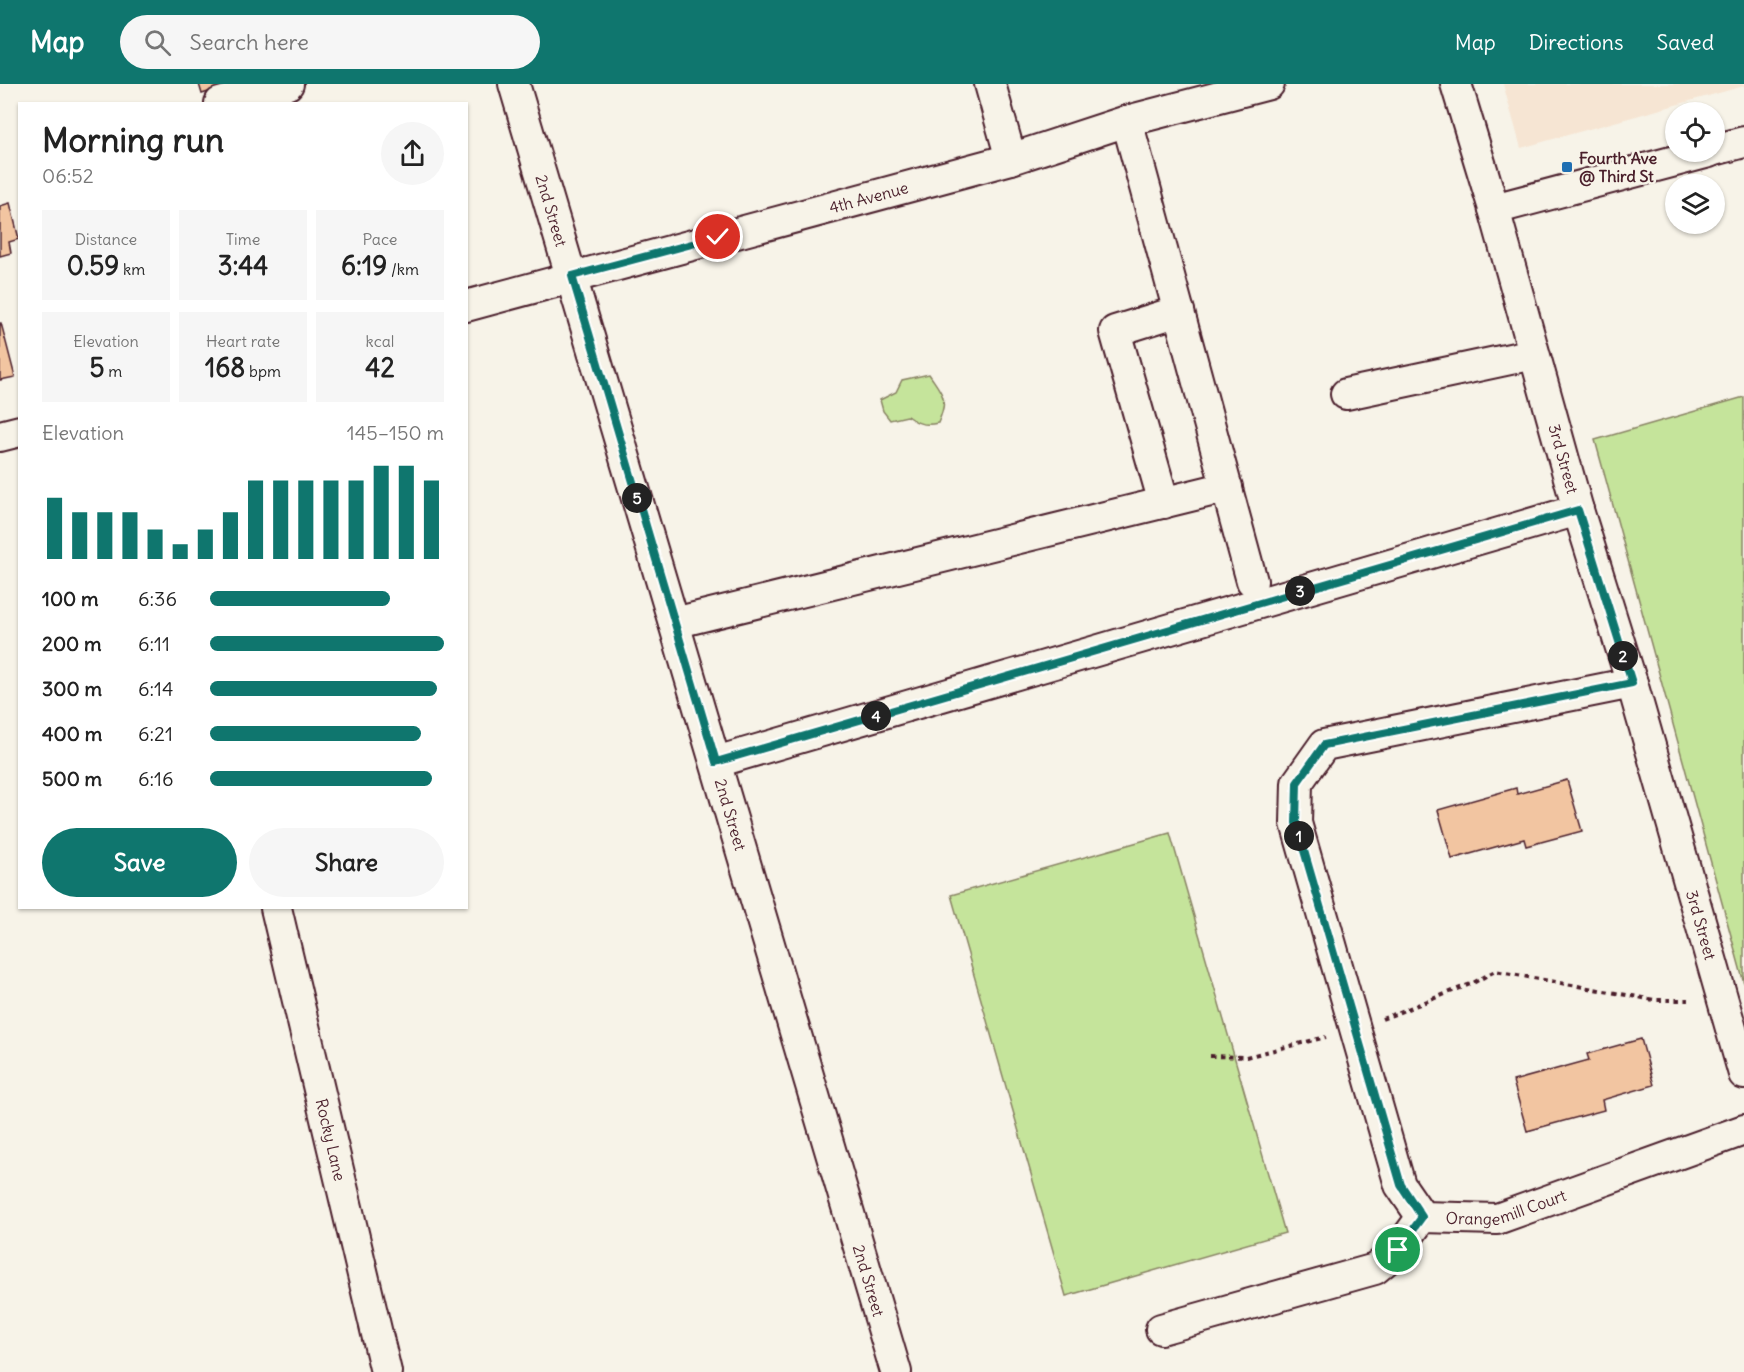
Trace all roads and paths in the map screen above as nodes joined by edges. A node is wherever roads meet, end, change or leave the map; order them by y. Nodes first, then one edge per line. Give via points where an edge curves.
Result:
1 (288, 84) edge
2 (514, 84) edge
3 (990, 84) edge
4 (1269, 84) edge
5 (1456, 84) edge
6 (224, 102) edge
7 (1127, 121) junction
8 (1744, 142) edge
9 (1725, 147) edge
10 (1011, 159) junction
11 (1671, 162) edge
12 (1494, 209) junction
13 (572, 276) junction
14 (468, 305) edge
15 (1179, 311) junction
16 (1534, 354) junction
17 (1346, 394) dead end
18 (18, 432) edge
19 (0, 436) edge
20 (1227, 487) junction
21 (1164, 503) junction
22 (1578, 510) junction
23 (1252, 580) dead end
24 (674, 623) junction
25 (1632, 683) junction
26 (716, 762) junction
27 (276, 909) edge
28 (1721, 995) junction
29 (1355, 1029) junction
30 (1210, 1056) dead end
31 (1744, 1074) edge
32 (1744, 1130) edge
33 (1422, 1217) junction
34 (1161, 1329) dead end
35 (387, 1372) edge
36 (896, 1372) edge

1 - 6 street
2 - 13 street, 2nd Street
3 - 10 street
4 - 7 street, 4th Avenue
5 - 12 street, 3rd Street
7 - 10 street, 4th Avenue
7 - 15 street
8 - 9 street
10 - 13 street, 4th Avenue
11 - 12 street
12 - 16 street, 3rd Street
13 - 14 street, 4th Avenue
13 - 24 street, 2nd Street
15 - 20 street
15 - 21 street via 1115,331
16 - 17 street
16 - 22 street, 3rd Street
18 - 19 street
20 - 21 street
20 - 23 street
21 - 24 street
22 - 25 street, 3rd Street
22 - 26 street
24 - 26 street, 2nd Street
25 - 28 street, 3rd Street
25 - 29 street, Orangemill Court via 1324,745 1297,783 1296,823
26 - 36 street, 2nd Street
27 - 35 street, Rocky Lane
28 - 29 path via 1654,1000 1495,971
28 - 31 street, 3rd Street
29 - 30 path via 1246,1057
29 - 33 street, Orangemill Court via 1401,1185
32 - 33 street, Orangemill Court via 1497,1219
33 - 34 street via 1398,1250 1374,1269

